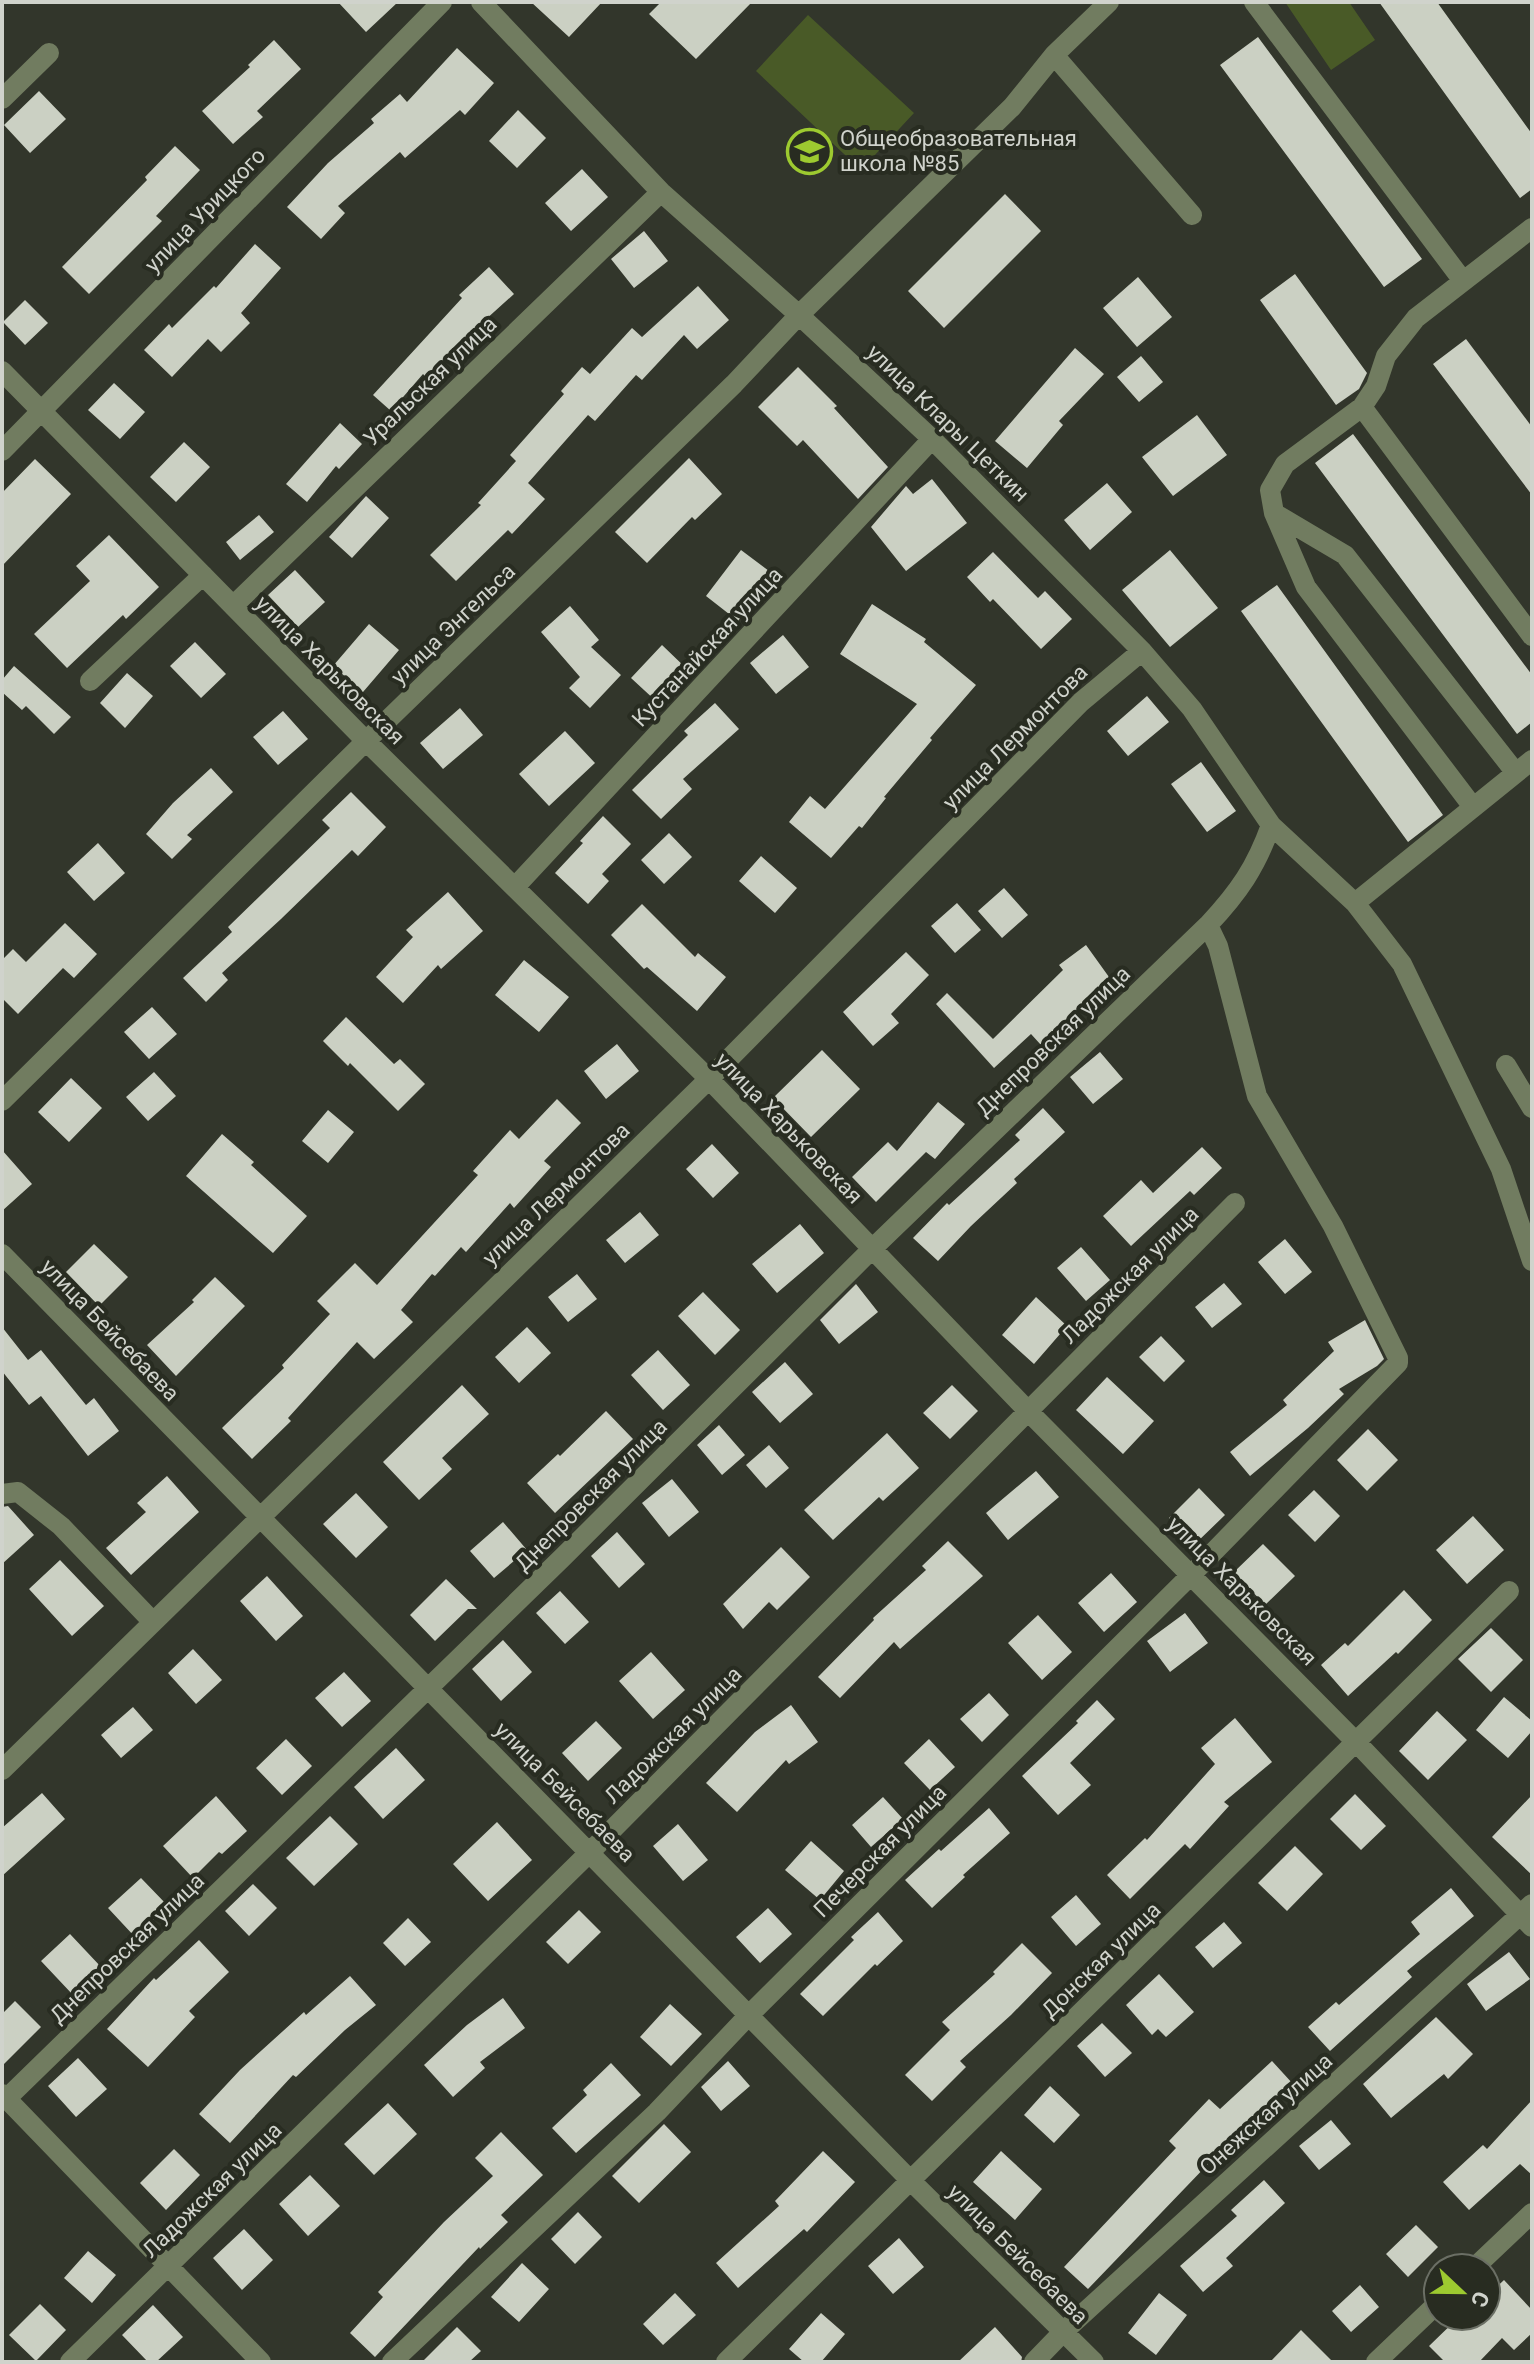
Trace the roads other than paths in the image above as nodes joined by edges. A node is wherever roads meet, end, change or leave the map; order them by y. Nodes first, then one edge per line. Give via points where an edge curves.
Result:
1 (442, 2) edge
2 (481, 2) edge
3 (1109, 2) edge
4 (1254, 2) edge
5 (49, 53) dead end
6 (1054, 55) junction
7 (2, 99) edge
8 (661, 192) junction
9 (1192, 215) dead end
10 (1532, 228) edge
11 (1463, 281) junction
12 (799, 315) junction
13 (2, 371) edge
14 (1362, 407) junction
15 (43, 411) junction
16 (932, 439) junction
17 (2, 451) edge
18 (1274, 513) junction
19 (203, 575) junction
20 (233, 606) junction
21 (1532, 636) edge
22 (1142, 651) junction
23 (90, 681) dead end
24 (366, 741) junction
25 (1524, 766) edge
26 (1473, 807) junction
27 (1271, 825) junction
28 (515, 887) junction
29 (1355, 903) junction
30 (1208, 925) junction
31 (1506, 1065) dead end
32 (709, 1079) junction
33 (2, 1101) edge
34 (1532, 1108) edge
35 (1235, 1203) dead end
36 (873, 1248) junction
37 (2, 1254) edge
38 (1532, 1261) edge
39 (1028, 1411) junction
40 (2, 1494) edge
41 (259, 1517) junction
42 (1192, 1574) junction
43 (1509, 1591) dead end
44 (153, 1622) junction
45 (428, 1688) junction
46 (1357, 1743) junction
47 (2, 1770) edge
48 (590, 1852) junction
49 (1528, 1915) edge
50 (749, 2015) junction
51 (4, 2097) edge
52 (911, 2181) junction
53 (1532, 2213) edge
54 (1491, 2252) edge
55 (169, 2265) junction
56 (1422, 2318) edge
57 (1063, 2332) junction
58 (70, 2362) edge
59 (261, 2362) edge
60 (392, 2362) edge
61 (726, 2362) edge
62 (1034, 2362) edge
63 (1094, 2362) edge
64 (1376, 2362) edge

1 - 15 street, улица Урицкого
2 - 8 street, улица Клары Цеткин
3 - 6 street, улица Энгельса
4 - 11 street
5 - 7 street
6 - 9 street
6 - 12 street, улица Энгельса via 1012,107
8 - 12 street, улица Клары Цеткин
8 - 20 street, Уральская улица
10 - 11 street
11 - 14 street via 1416,318 1386,356
12 - 16 street, улица Клары Цеткин
12 - 24 street, улица Энгельса
13 - 15 street, улица Харьковская
14 - 18 street via 1285,464 1270,490
14 - 21 street
15 - 17 street, улица Урицкого
15 - 19 street, улица Харьковская
16 - 22 street, улица Клары Цеткин
16 - 28 street, Кустанайская улица
18 - 25 street via 1345,555
18 - 26 street via 1306,587
19 - 20 street, улица Харьковская
19 - 23 street
20 - 24 street, улица Харьковская
22 - 27 street, улица Клары Цеткин via 1192,709
22 - 32 street, улица Лермонтова via 1081,702
24 - 28 street, улица Харьковская
24 - 33 street, улица Энгельса
25 - 26 street
26 - 29 street
27 - 29 street, улица Клары Цеткин
27 - 30 street, Днепровская улица via 1248,879
28 - 32 street, улица Харьковская
29 - 38 street, улица Клары Цеткин via 1402,964 1501,1169
30 - 36 street, Днепровская улица
30 - 42 street, Печерская улица via 1257,1096 1333,1226 1398,1358 1395,1368
31 - 34 street
32 - 36 street, улица Харьковская
32 - 41 street, улица Лермонтова
35 - 39 street, Ладожская улица
36 - 39 street, улица Харьковская
36 - 45 street, Днепровская улица
37 - 41 street, улица Бейсебаева
39 - 42 street, улица Харьковская
39 - 48 street, Ладожская улица
40 - 44 street via 18,1492 61,1526
41 - 44 street, улица Лермонтова
41 - 45 street, улица Бейсебаева
42 - 46 street, улица Харьковская
42 - 50 street, Печерская улица
43 - 46 street, Донская улица
44 - 47 street, улица Лермонтова
45 - 48 street, улица Бейсебаева
45 - 51 street, Днепровская улица
46 - 49 street, улица Харьковская
46 - 52 street, Донская улица
48 - 50 street, улица Бейсебаева
48 - 55 street, Ладожская улица
49 - 57 street, Онежская улица
50 - 52 street, улица Бейсебаева
50 - 60 street, Печерская улица via 657,2112
51 - 55 street
52 - 57 street, улица Бейсебаева
52 - 61 street, Донская улица
53 - 54 street
55 - 58 street, Ладожская улица
55 - 59 street
56 - 64 street
57 - 62 street, Онежская улица
57 - 63 street, улица Бейсебаева

